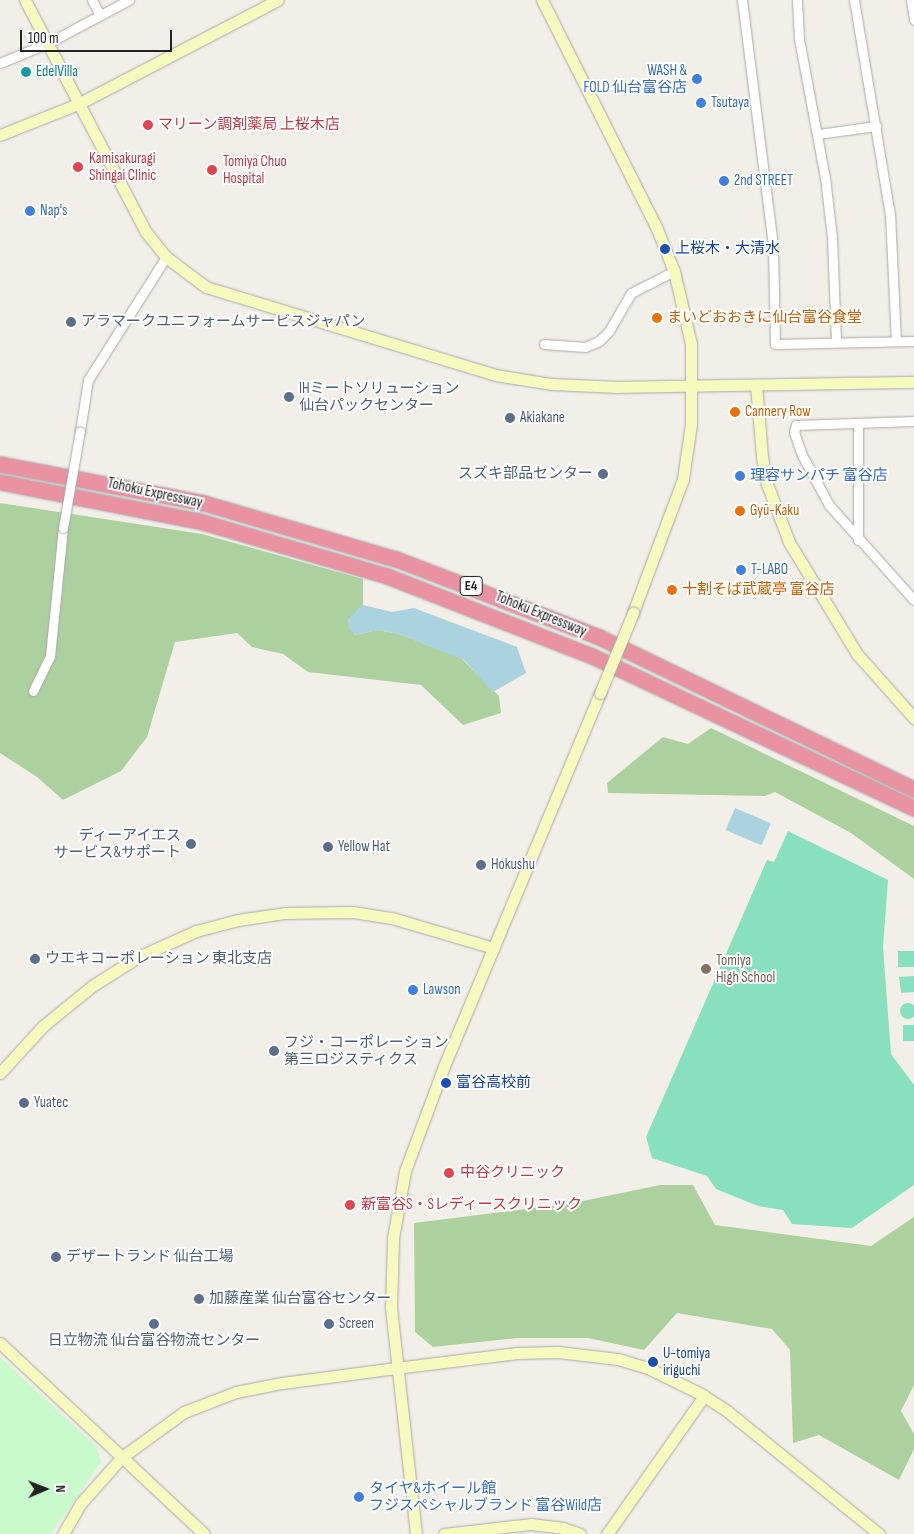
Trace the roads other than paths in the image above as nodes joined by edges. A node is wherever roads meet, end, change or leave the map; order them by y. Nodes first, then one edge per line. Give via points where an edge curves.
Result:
1 (25, 0) edge
2 (92, 0) edge
3 (129, 0) edge
4 (278, 0) edge
5 (542, 0) edge
6 (742, 0) edge
7 (797, 0) edge
8 (854, 0) edge
9 (911, 0) edge
10 (100, 15) junction
11 (914, 20) edge
12 (48, 43) junction
13 (0, 63) edge
14 (78, 104) junction
15 (876, 126) junction
16 (818, 134) junction
17 (0, 135) edge
18 (166, 257) junction
19 (674, 271) junction
20 (896, 341) junction
21 (914, 341) edge
22 (836, 342) junction
23 (544, 344) dead end
24 (914, 382) edge
25 (756, 385) junction
26 (693, 386) junction
27 (914, 421) edge
28 (858, 423) junction
29 (0, 464) edge
30 (0, 482) edge
31 (858, 540) junction
32 (914, 600) edge
33 (34, 691) dead end
34 (914, 718) edge
35 (914, 789) edge
36 (914, 808) edge
37 (494, 948) junction
38 (0, 1073) edge
39 (0, 1342) edge
40 (396, 1368) junction
41 (704, 1396) junction
42 (122, 1457) junction
43 (63, 1534) edge
44 (204, 1534) edge
45 (416, 1534) edge
46 (444, 1534) edge
47 (580, 1534) edge
48 (607, 1534) edge
49 (879, 1534) edge

1 - 12 street
2 - 10 street
3 - 10 street
4 - 14 street
5 - 19 street via 657,229
6 - 22 street via 773,247 775,344
7 - 16 street via 799,39
8 - 15 street
9 - 11 street
10 - 12 street
12 - 13 street
12 - 14 street
14 - 17 street
14 - 18 street via 145,231
15 - 16 street
15 - 20 street via 893,243
16 - 22 street via 832,237
18 - 26 street via 184,274 226,295 495,374 573,386
18 - 33 street, bridge via 88,380 63,528 50,656
19 - 23 street via 632,293 609,331 599,341 585,348
19 - 26 street via 686,312
20 - 21 street
20 - 22 street
24 - 25 street
25 - 26 street
25 - 34 street via 767,484 789,542 857,654
26 - 37 street, bridge via 689,449 683,479 633,613
27 - 28 street
28 - 31 street
28 - 31 street via 796,425 794,432 816,483
29 - 35 highway, Tohoku Expressway / E4 via 204,503 396,559 599,637
30 - 36 highway, Tohoku Expressway / E4 via 199,521 387,576 590,655
31 - 32 street
37 - 38 street via 392,918 353,912 285,913 238,920 196,932 138,957 92,986 43,1026
37 - 40 street via 444,1066 406,1171 392,1240 390,1270
39 - 42 street
40 - 41 street via 517,1353 589,1354 648,1368
40 - 42 street via 236,1392 184,1412
40 - 45 street
41 - 48 street
41 - 49 street
42 - 43 street via 81,1503
42 - 44 street
46 - 47 street via 531,1524

